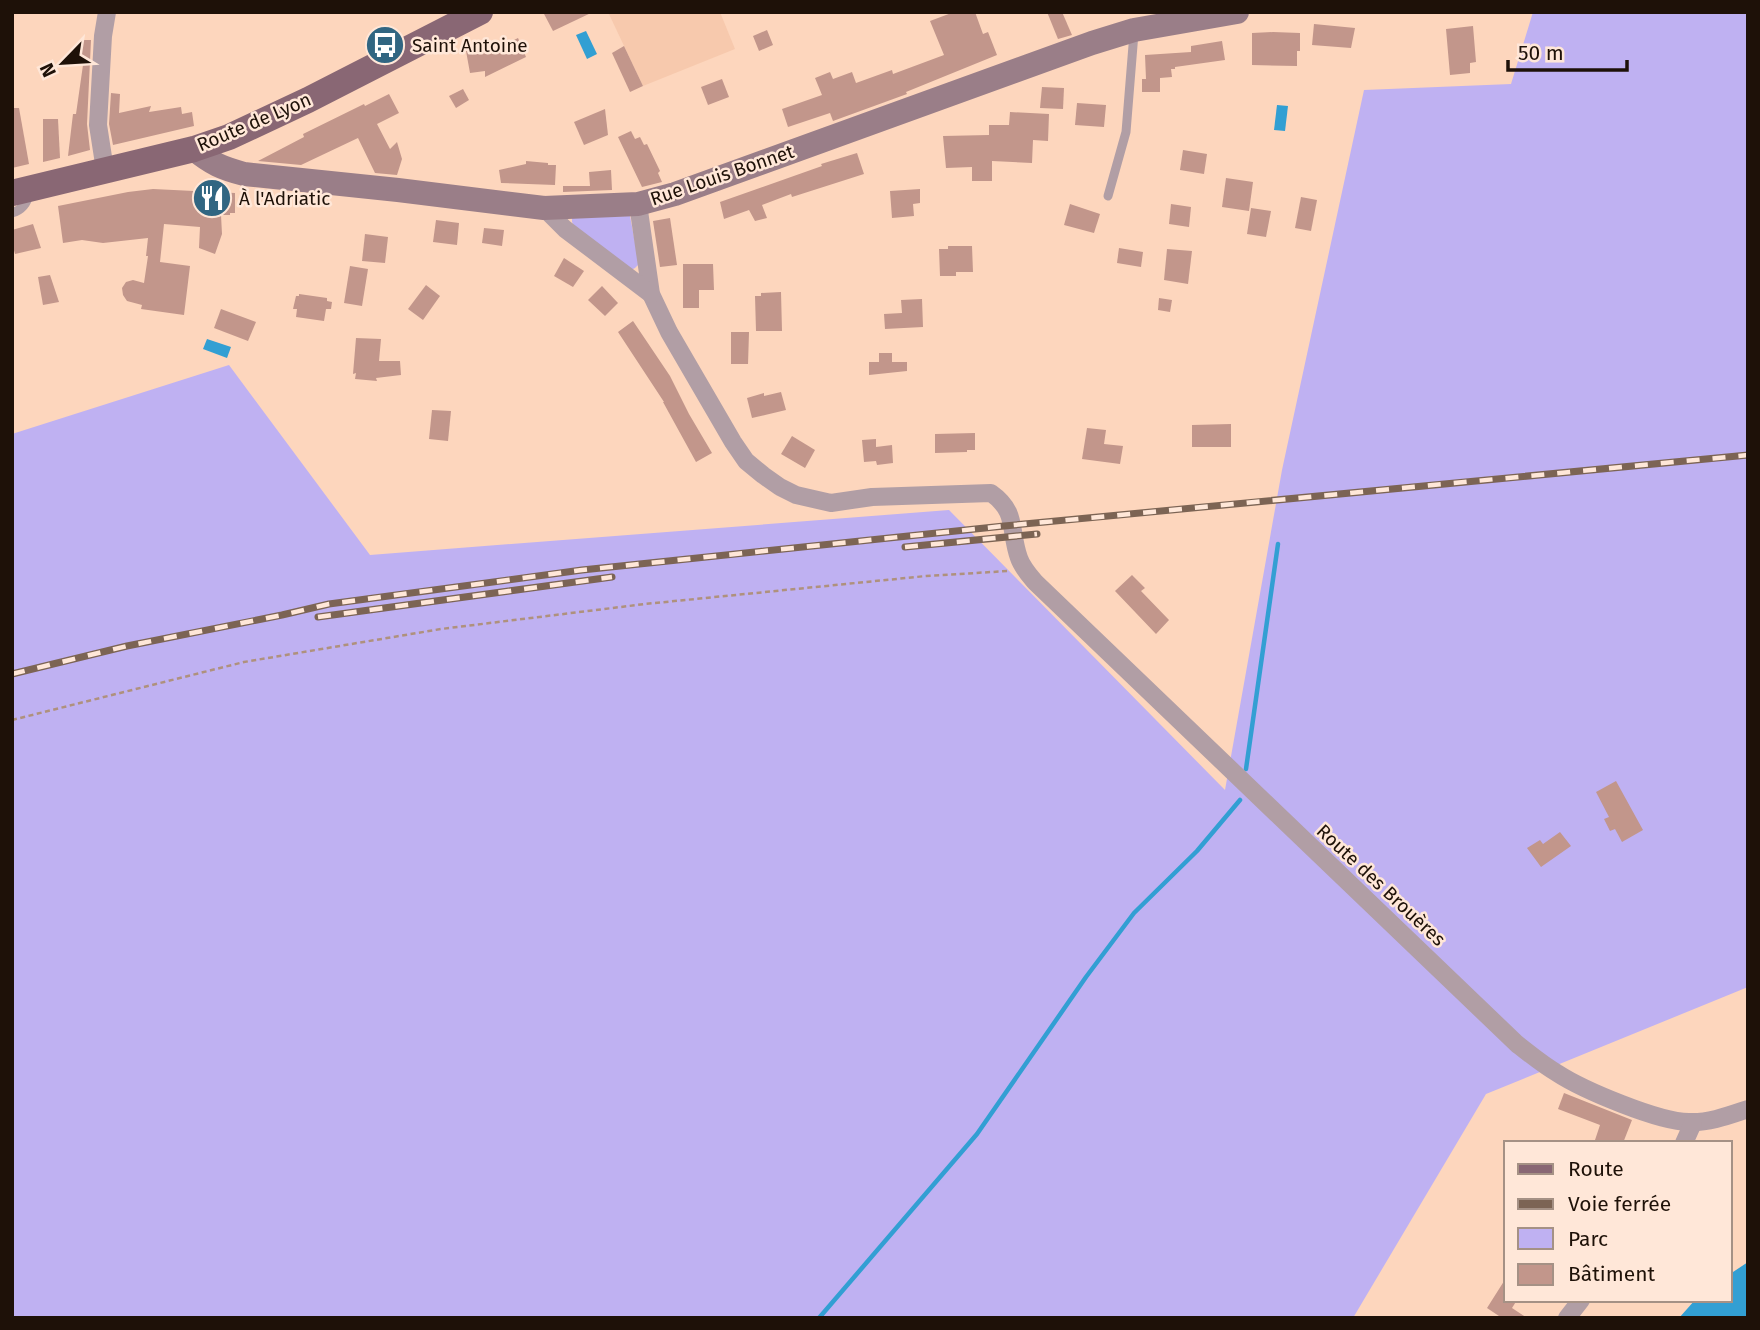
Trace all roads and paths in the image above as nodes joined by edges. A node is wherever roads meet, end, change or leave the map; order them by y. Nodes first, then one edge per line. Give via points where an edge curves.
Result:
1 (107, 12) edge
2 (481, 12) edge
3 (1237, 12) edge
4 (1134, 30) junction
5 (194, 149) junction
6 (105, 170) junction
7 (21, 191) edge
8 (1108, 197) dead end
9 (638, 204) junction
10 (544, 208) junction
11 (12, 213) edge
12 (651, 294) junction
13 (1030, 576) junction
14 (12, 720) edge
15 (1748, 1109) edge
16 (1693, 1123) junction
17 (1685, 1141) edge
18 (1579, 1302) edge
19 (1567, 1318) edge

1 - 6 street via 98,125
2 - 5 main road, Route de Lyon via 259,123
3 - 4 street, Rue Louis Bonnet
4 - 8 lane via 1126,132
4 - 9 street, Rue Louis Bonnet
5 - 6 main road, Route de Lyon
5 - 10 street, Rue Louis Bonnet via 208,161 244,174
6 - 7 main road, Route de Lyon
7 - 11 lane via 27,202
9 - 10 street, Rue Louis Bonnet
9 - 12 street
10 - 12 street
12 - 13 street via 733,442 763,475 796,495 831,503 990,493 1009,511 1019,560
13 - 14 path via 926,576 441,629 244,662
13 - 16 street, Route des Brouères via 1517,1044 1558,1074 1603,1096 1660,1117
15 - 16 street, Route des Brouères
16 - 17 street
18 - 19 street

